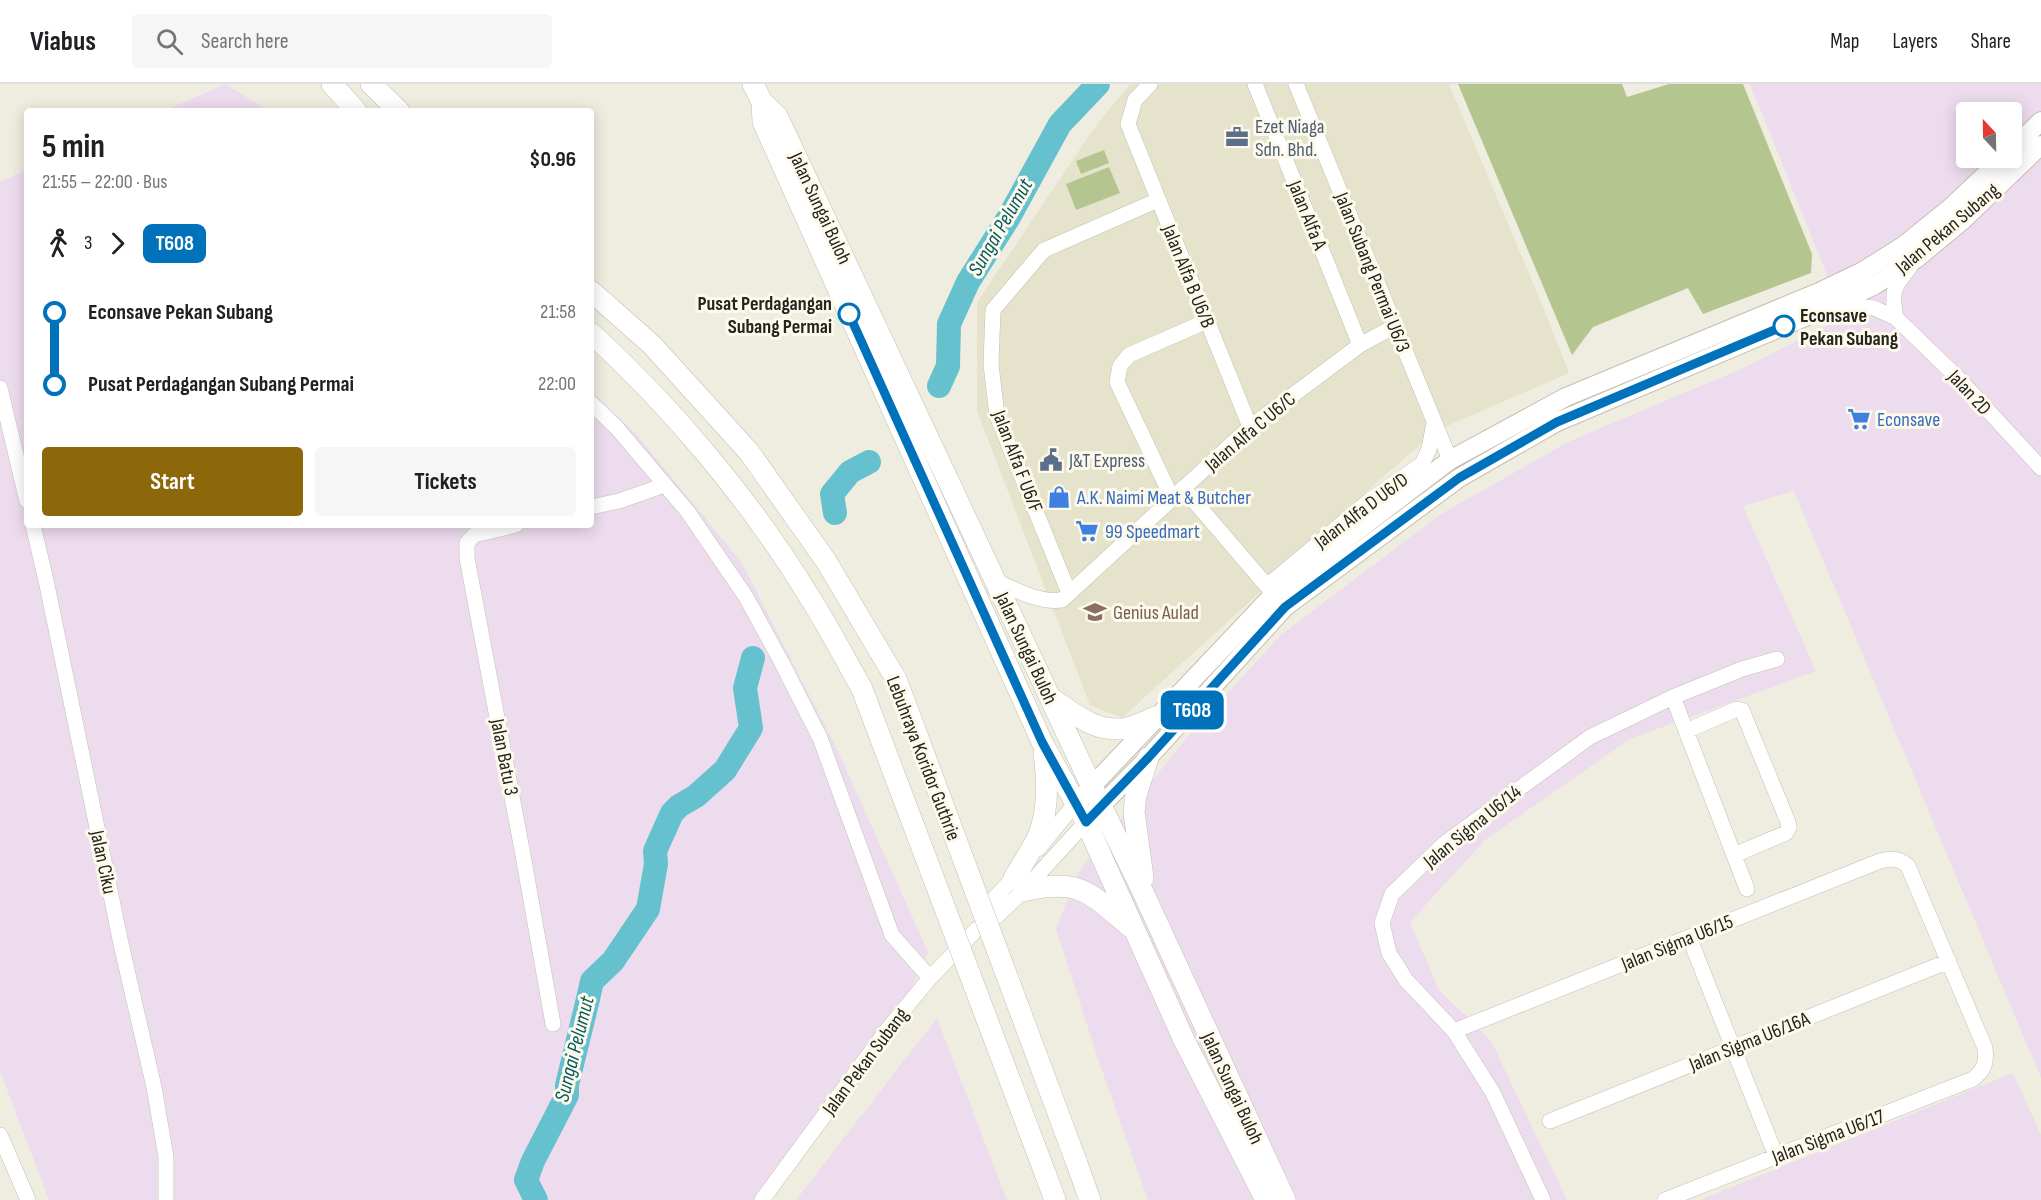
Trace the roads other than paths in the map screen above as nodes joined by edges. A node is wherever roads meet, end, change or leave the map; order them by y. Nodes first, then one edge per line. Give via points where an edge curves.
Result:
1 (332, 84) edge
2 (371, 84) edge
3 (1150, 84) edge
4 (1255, 84) edge
5 (1296, 84) edge
6 (757, 90) edge
7 (353, 108) edge
8 (396, 108) edge
9 (2041, 121) edge
10 (2022, 139) edge
11 (2041, 145) edge
12 (1992, 168) edge
13 (1158, 200) junction
14 (1916, 259) junction
15 (594, 294) edge
16 (1824, 309) junction
17 (1896, 318) junction
18 (1207, 321) junction
19 (1395, 326) junction
20 (594, 336) edge
21 (1360, 345) junction
22 (0, 388) edge
23 (594, 406) edge
24 (1434, 422) junction
25 (1250, 427) junction
26 (1450, 460) junction
27 (2041, 468) edge
28 (665, 485) junction
29 (24, 488) edge
30 (1178, 493) junction
31 (594, 506) edge
32 (34, 528) edge
33 (503, 528) edge
34 (996, 581) junction
35 (1271, 590) junction
36 (1069, 593) junction
37 (1777, 659) dead end
38 (1672, 697) junction
39 (1050, 698) junction
40 (1158, 716) junction
41 (1686, 731) junction
42 (1042, 742) junction
43 (1148, 758) junction
44 (1097, 796) junction
45 (1081, 813) junction
46 (1734, 855) junction
47 (1019, 884) junction
48 (1747, 889) dead end
49 (1142, 890) junction
50 (1134, 931) junction
51 (1689, 937) junction
52 (1949, 961) junction
53 (930, 978) junction
54 (553, 1024) dead end
55 (1454, 1031) junction
56 (1733, 1048) junction
57 (1550, 1121) dead end
58 (0, 1135) edge
59 (1776, 1156) junction
60 (28, 1200) edge
61 (166, 1200) edge
62 (762, 1200) edge
63 (1055, 1200) edge
64 (1090, 1200) edge
65 (1266, 1200) edge
66 (1285, 1200) edge
67 (1543, 1200) edge
68 (1665, 1200) edge

1 - 7 highway
2 - 8 highway
3 - 13 street, Jalan Alfa B U6/B via 1135,100 1128,124
4 - 21 street, Jalan Alfa A
5 - 19 street, Jalan Subang Permai U6/3
6 - 34 highway, Jalan Sungai Buloh via 777,116
6 - 42 highway, Jalan Sungai Buloh via 763,122
9 - 10 main road
11 - 14 main road, Jalan Pekan Subang
12 - 26 main road, Jalan Pekan Subang via 1935,221 1863,271 1566,397
13 - 18 street, Jalan Alfa B U6/B
13 - 36 street, Jalan Alfa F U6/F via 1044,250 993,310 991,364 997,416
14 - 16 main road, Jalan Pekan Subang via 1875,285
14 - 17 street via 1897,283 1892,298
15 - 64 highway, Lebuhraya Koridor Guthrie, bridge via 652,345 749,452 826,561 896,679
16 - 17 street, Jalan 2D via 1874,308
16 - 43 main road, Jalan Pekan Subang via 1557,422 1459,478 1285,607
17 - 27 street, Jalan 2D
18 - 25 street, Jalan Alfa B U6/B
18 - 30 street via 1129,356 1120,366 1117,382
19 - 21 street, Jalan Alfa C U6/C
19 - 24 street, Jalan Subang Permai U6/3
20 - 63 highway, Lebuhraya Koridor Guthrie, bridge via 632,371 735,488 807,592 862,689
21 - 25 street, Jalan Alfa C U6/C
22 - 29 street
23 - 28 street
24 - 26 street, Jalan Subang Permai U6/3
24 - 35 street, Jalan Alfa D U6/D via 1422,464 1370,500
25 - 30 street, Jalan Alfa C U6/C
26 - 35 main road, Jalan Pekan Subang
28 - 31 street
28 - 53 street via 746,597 782,663 820,738 892,935
30 - 35 street
30 - 36 street, Jalan Alfa C U6/C
32 - 61 street, Jalan Ciku via 154,1087 166,1157
33 - 54 street, Jalan Batu 3 via 474,535 467,543 467,558
34 - 36 street via 1049,600 1062,600
34 - 39 highway, Jalan Sungai Buloh
35 - 40 main road, Jalan Pekan Subang
37 - 38 street, Jalan Sigma U6/14
38 - 41 street
38 - 55 street, Jalan Sigma U6/14 via 1590,737 1444,843 1392,894 1382,923 1389,952 1406,980
39 - 40 highway via 1093,726 1109,729 1128,728
39 - 44 highway, Jalan Sungai Buloh
40 - 44 main road, Jalan Pekan Subang
41 - 46 street
41 - 46 street via 1742,710 1779,801 1789,831
42 - 45 highway, Jalan Sungai Buloh
42 - 47 highway via 1045,815
43 - 44 main road, Jalan Pekan Subang
43 - 49 highway via 1134,812
44 - 45 main road, Jalan Pekan Subang
44 - 49 highway, Jalan Sungai Buloh
45 - 47 street, Jalan Pekan Subang
45 - 50 highway, Jalan Sungai Buloh
46 - 48 street
47 - 50 highway via 1064,885 1081,890 1095,897
47 - 53 street, Jalan Pekan Subang via 987,906 977,929
49 - 66 highway, Jalan Sungai Buloh
50 - 65 highway, Jalan Sungai Buloh via 1204,1083
51 - 52 street, Jalan Sigma U6/15 via 1891,858 1908,866
51 - 55 street, Jalan Sigma U6/15
51 - 56 street
52 - 56 street, Jalan Sigma U6/16A
52 - 59 street, Jalan Sigma U6/17 via 1985,1048 1986,1065 1982,1072 1973,1079
53 - 62 street, Jalan Pekan Subang
55 - 67 street, Jalan Sigma U6/14 via 1493,1093
56 - 57 street, Jalan Sigma U6/16A
56 - 59 street
58 - 60 street
59 - 68 street, Jalan Sigma U6/17

